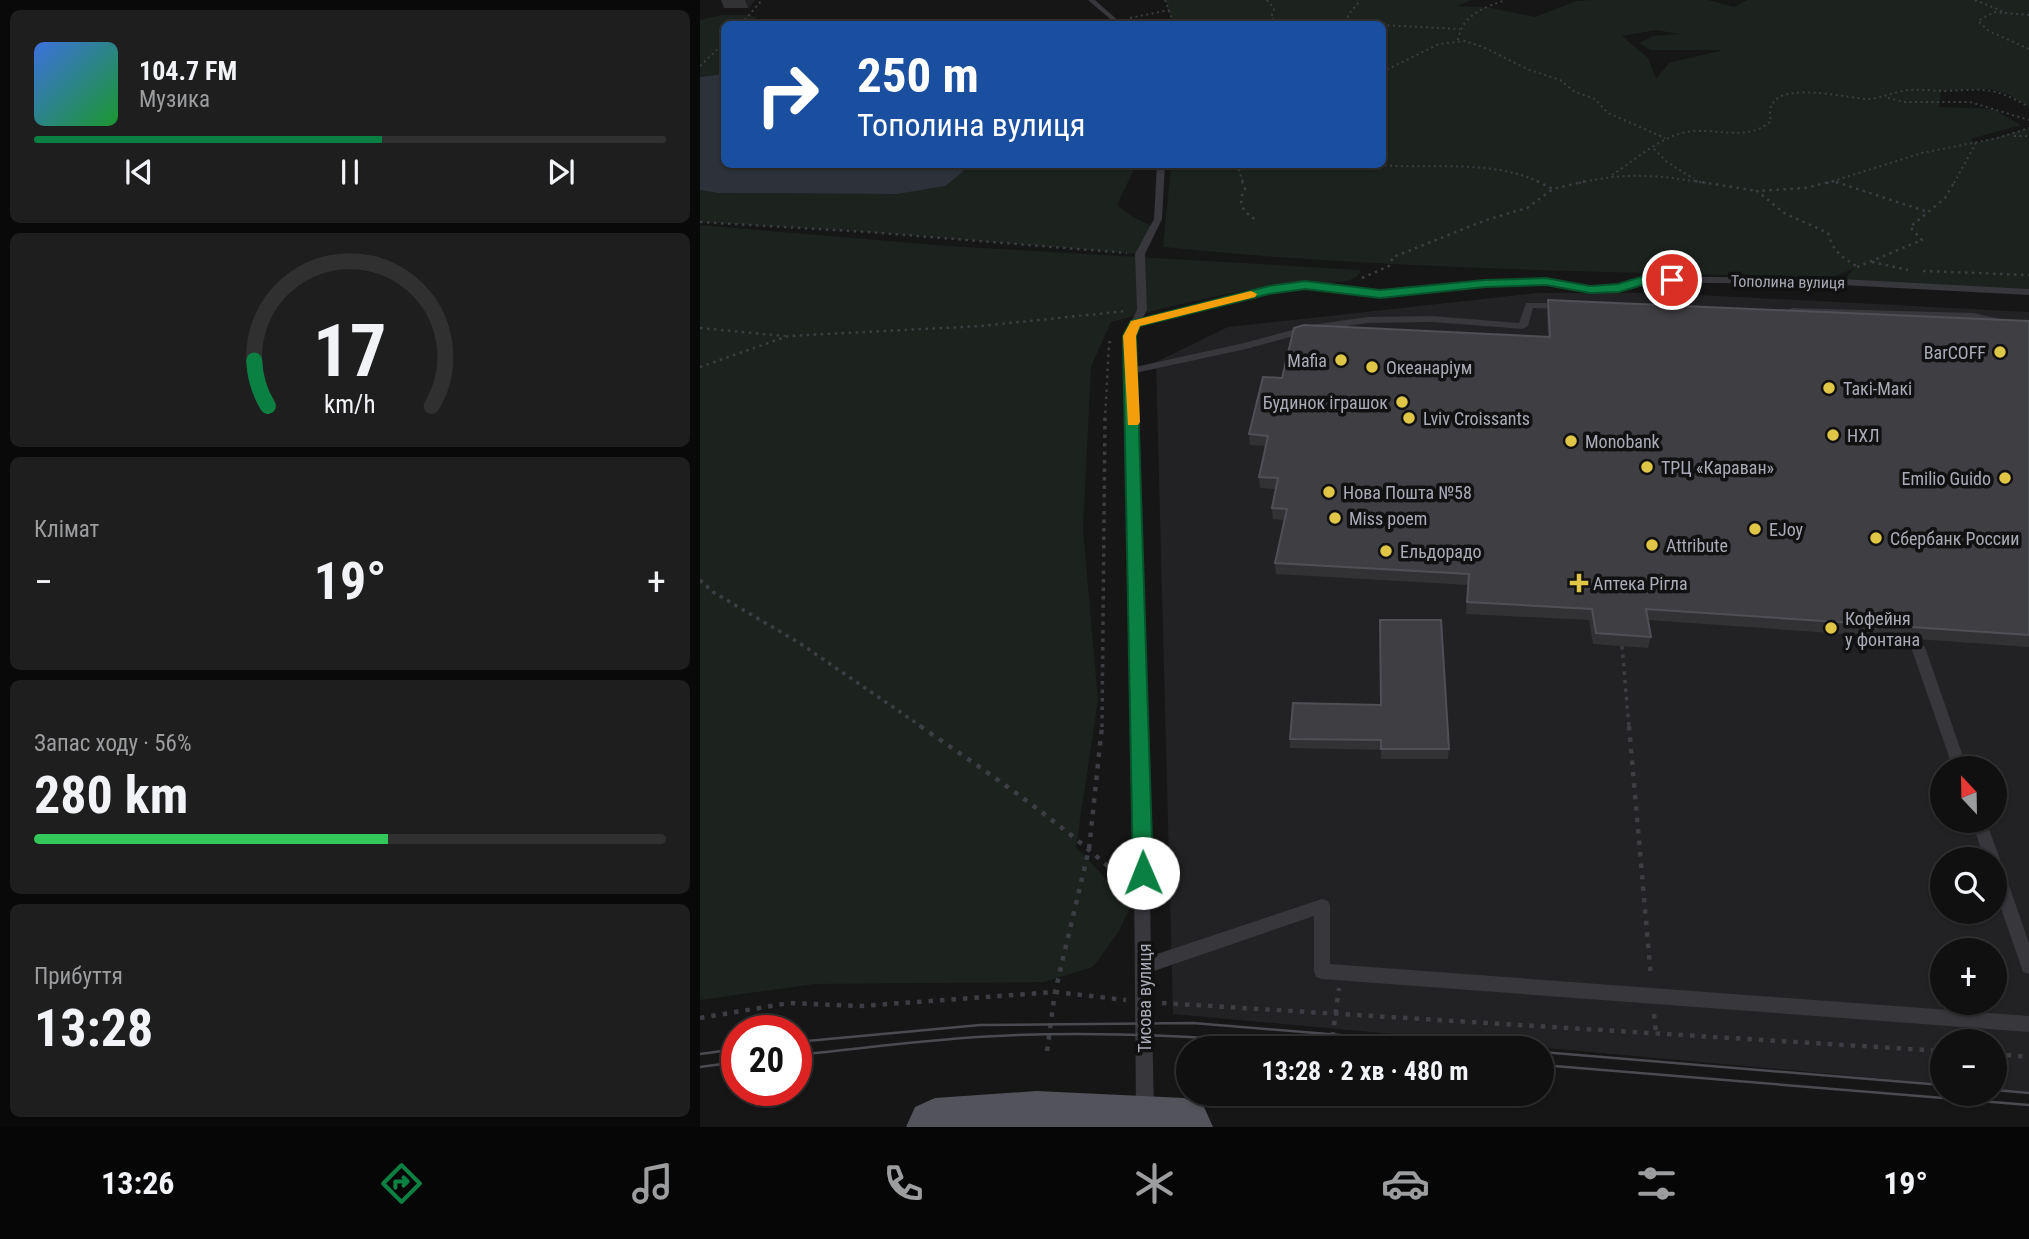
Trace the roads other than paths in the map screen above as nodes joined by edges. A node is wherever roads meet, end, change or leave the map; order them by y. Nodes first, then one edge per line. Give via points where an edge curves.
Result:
1 (1090, 0) edge
2 (1116, 21) edge
3 (1161, 168) edge
4 (2029, 292) edge
5 (1576, 306) edge
6 (1782, 311) edge
7 (1135, 324) junction
8 (2029, 324) edge
9 (1132, 371) junction
10 (1919, 650) dead end
11 (1956, 756) edge
12 (2007, 903) edge
13 (1144, 965) junction
14 (2029, 966) edge
15 (2029, 1024) edge
16 (1165, 1126) edge
17 (935, 1127) edge

1 - 2 lane
3 - 7 lane, Тисова вулиця via 1158,219 1140,254 1142,310
4 - 7 lane, Тополина вулиця via 1841,282 1648,279 1590,290 1546,281 1380,294 1305,285
5 - 9 lane via 1529,305 1523,326 1432,319 1368,320 1311,328
6 - 8 lane via 1974,316
7 - 9 lane, Тисова вулиця via 1129,336
9 - 13 lane, Тисова вулиця
10 - 11 lane
12 - 14 lane
13 - 15 lane via 1322,906 1322,971
13 - 16 lane, Тисова вулиця via 1145,1002
16 - 17 main road via 1037,1119

